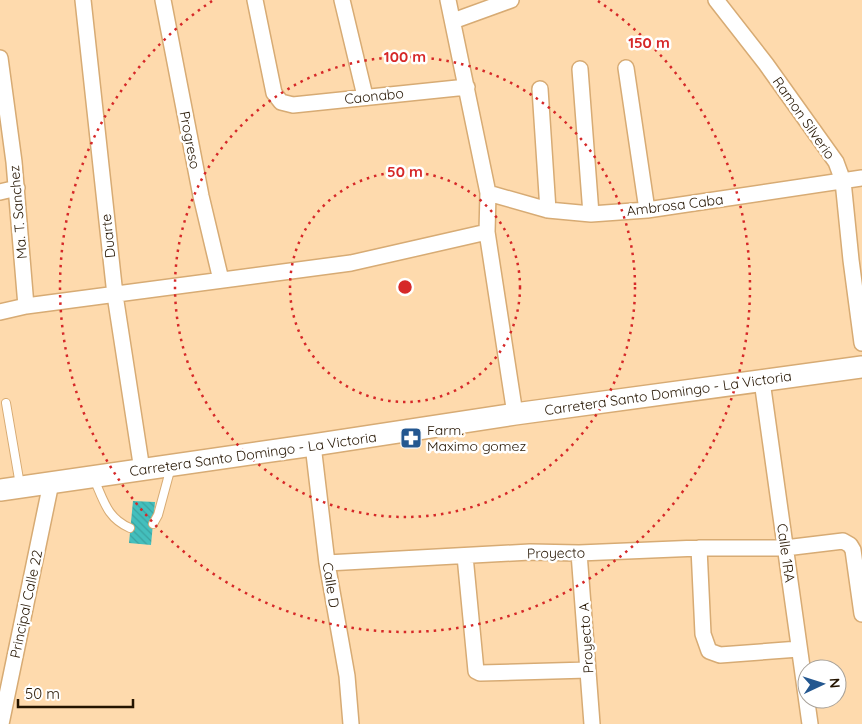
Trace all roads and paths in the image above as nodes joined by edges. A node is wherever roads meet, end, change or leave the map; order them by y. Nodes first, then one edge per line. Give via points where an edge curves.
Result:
1 (83, 0) edge
2 (163, 0) edge
3 (255, 0) edge
4 (342, 0) edge
5 (448, 0) edge
6 (511, 0) edge
7 (716, 0) edge
8 (453, 20) junction
9 (0, 58) edge
10 (626, 68) dead end
11 (580, 69) dead end
12 (467, 87) junction
13 (540, 89) dead end
14 (365, 96) junction
15 (862, 178) edge
16 (843, 181) junction
17 (17, 188) junction
18 (0, 192) edge
19 (488, 193) junction
20 (548, 210) junction
21 (646, 210) junction
22 (590, 214) junction
23 (486, 232) junction
24 (221, 280) junction
25 (115, 295) junction
26 (26, 306) junction
27 (0, 312) edge
28 (862, 343) edge
29 (862, 367) edge
30 (762, 381) junction
31 (6, 403) dead end
32 (515, 414) junction
33 (312, 445) junction
34 (171, 466) junction
35 (142, 470) junction
36 (93, 477) junction
37 (51, 483) junction
38 (10, 489) edge
39 (153, 524) dead end
40 (130, 528) dead end
41 (698, 548) junction
42 (785, 548) junction
43 (579, 553) junction
44 (465, 556) junction
45 (327, 563) junction
46 (862, 614) edge
47 (799, 649) junction
48 (588, 670) junction
49 (1, 724) edge
50 (351, 724) edge
51 (592, 724) edge
52 (810, 724) edge

1 - 25 street, Duarte
2 - 24 street, Progreso via 200,196
3 - 14 street, Caonabo via 274,93 281,102 293,105
4 - 14 street
5 - 8 street
6 - 8 street
7 - 16 street, Ramon Silverio via 836,162
8 - 12 street
9 - 17 street, Ma. T. Sanchez
10 - 21 street
11 - 22 street
12 - 14 street, Caonabo
12 - 19 street
13 - 20 street
15 - 16 street, Ambrosa Caba
16 - 21 street, Ambrosa Caba
16 - 28 street, Ramon Silverio
17 - 18 street
17 - 26 street, Ma. T. Sanchez
19 - 20 street, Ambrosa Caba
19 - 23 street
20 - 22 street, Ambrosa Caba
21 - 22 street, Ambrosa Caba
23 - 24 street via 351,263
23 - 32 street
24 - 25 street
25 - 26 street
25 - 35 street, Duarte
26 - 27 street
29 - 30 main road, Carretera Santo Domingo - La Victoria
30 - 32 main road, Carretera Santo Domingo - La Victoria
30 - 42 street, Calle 1RA
31 - 38 lane
32 - 33 main road, Carretera Santo Domingo - La Victoria
33 - 34 main road, Carretera Santo Domingo - La Victoria
33 - 45 street, Calle D
34 - 35 main road, Carretera Santo Domingo - La Victoria
34 - 39 lane
35 - 36 main road, Carretera Santo Domingo - La Victoria
36 - 37 main road, Carretera Santo Domingo - La Victoria
36 - 40 lane via 114,520
37 - 38 main road, Carretera Santo Domingo - La Victoria
37 - 49 street, Principal Calle 22
41 - 42 street, Proyecto
41 - 43 street, Proyecto
41 - 47 street via 703,634 708,651 720,655
42 - 46 street, Proyecto via 843,541 850,545
42 - 47 street, Calle 1RA
43 - 44 street, Proyecto
43 - 48 street, Proyecto A
44 - 45 street, Proyecto
44 - 48 street via 476,671
45 - 50 street, Calle D via 347,676
47 - 52 street, Calle 1RA
48 - 51 street, Proyecto A

